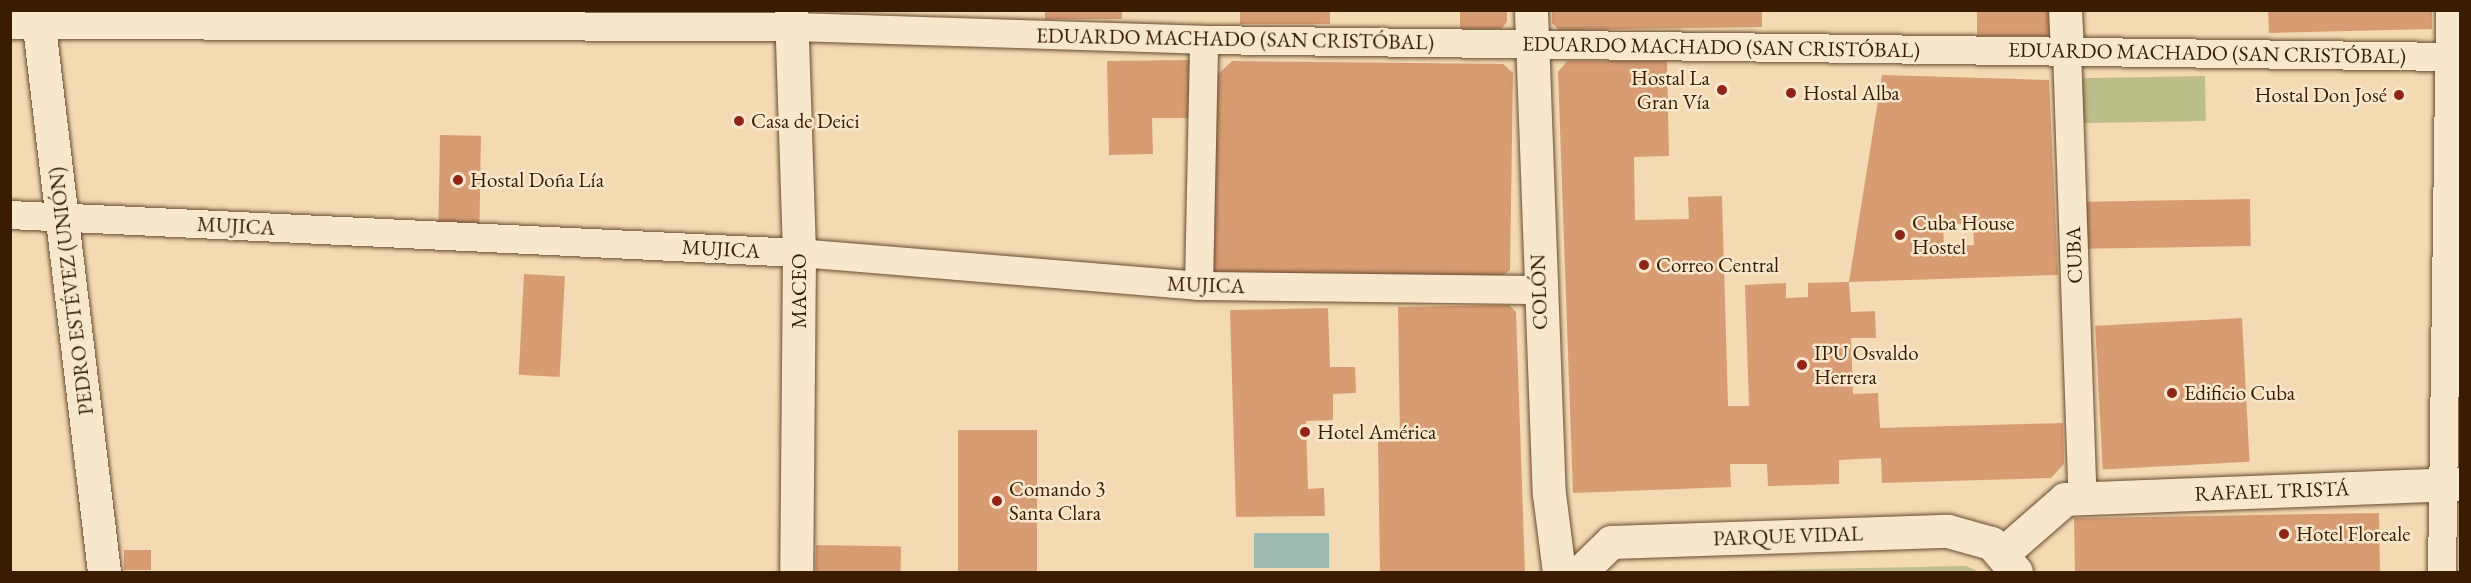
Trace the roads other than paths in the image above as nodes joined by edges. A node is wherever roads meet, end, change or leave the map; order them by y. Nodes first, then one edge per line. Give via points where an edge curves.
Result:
1 (1531, 10) edge
2 (2065, 10) edge
3 (2450, 10) edge
4 (792, 19) edge
5 (29, 20) edge
6 (1204, 40) junction
7 (1531, 44) junction
8 (2067, 51) junction
9 (2455, 57) edge
10 (10, 215) edge
11 (63, 218) junction
12 (800, 253) junction
13 (1199, 286) junction
14 (1539, 291) junction
15 (2452, 484) edge
16 (2083, 498) junction
17 (2009, 562) edge
18 (104, 573) edge
19 (796, 573) edge
20 (1559, 573) edge
21 (1580, 573) edge
22 (2442, 573) edge

1 - 7 street, COLÓN
2 - 8 street, CUBA
3 - 9 street
4 - 5 street, EDUARDO MACHADO (SAN CRISTÓBAL)
4 - 6 street, EDUARDO MACHADO (SAN CRISTÓBAL)
4 - 12 street, MACEO
5 - 11 street, PEDRO ESTÉVEZ (UNIÓN)
6 - 7 street, EDUARDO MACHADO (SAN CRISTÓBAL)
6 - 13 street
7 - 8 street, EDUARDO MACHADO (SAN CRISTÓBAL)
7 - 14 street, COLÓN
8 - 9 street, EDUARDO MACHADO (SAN CRISTÓBAL)
8 - 16 street, CUBA
9 - 15 street
10 - 11 street, MUJICA
11 - 12 street, MUJICA
11 - 18 street, PEDRO ESTÉVEZ (UNIÓN)
12 - 13 street, MUJICA
12 - 19 street, MACEO
13 - 14 street, MUJICA
14 - 20 street, COLÓN via 1549,494
15 - 16 street, RAFAEL TRISTÁ
15 - 22 street
16 - 17 street, PARQUE VIDAL via 2065,499
17 - 21 street, PARQUE VIDAL via 1978,536 1948,531 1611,542

